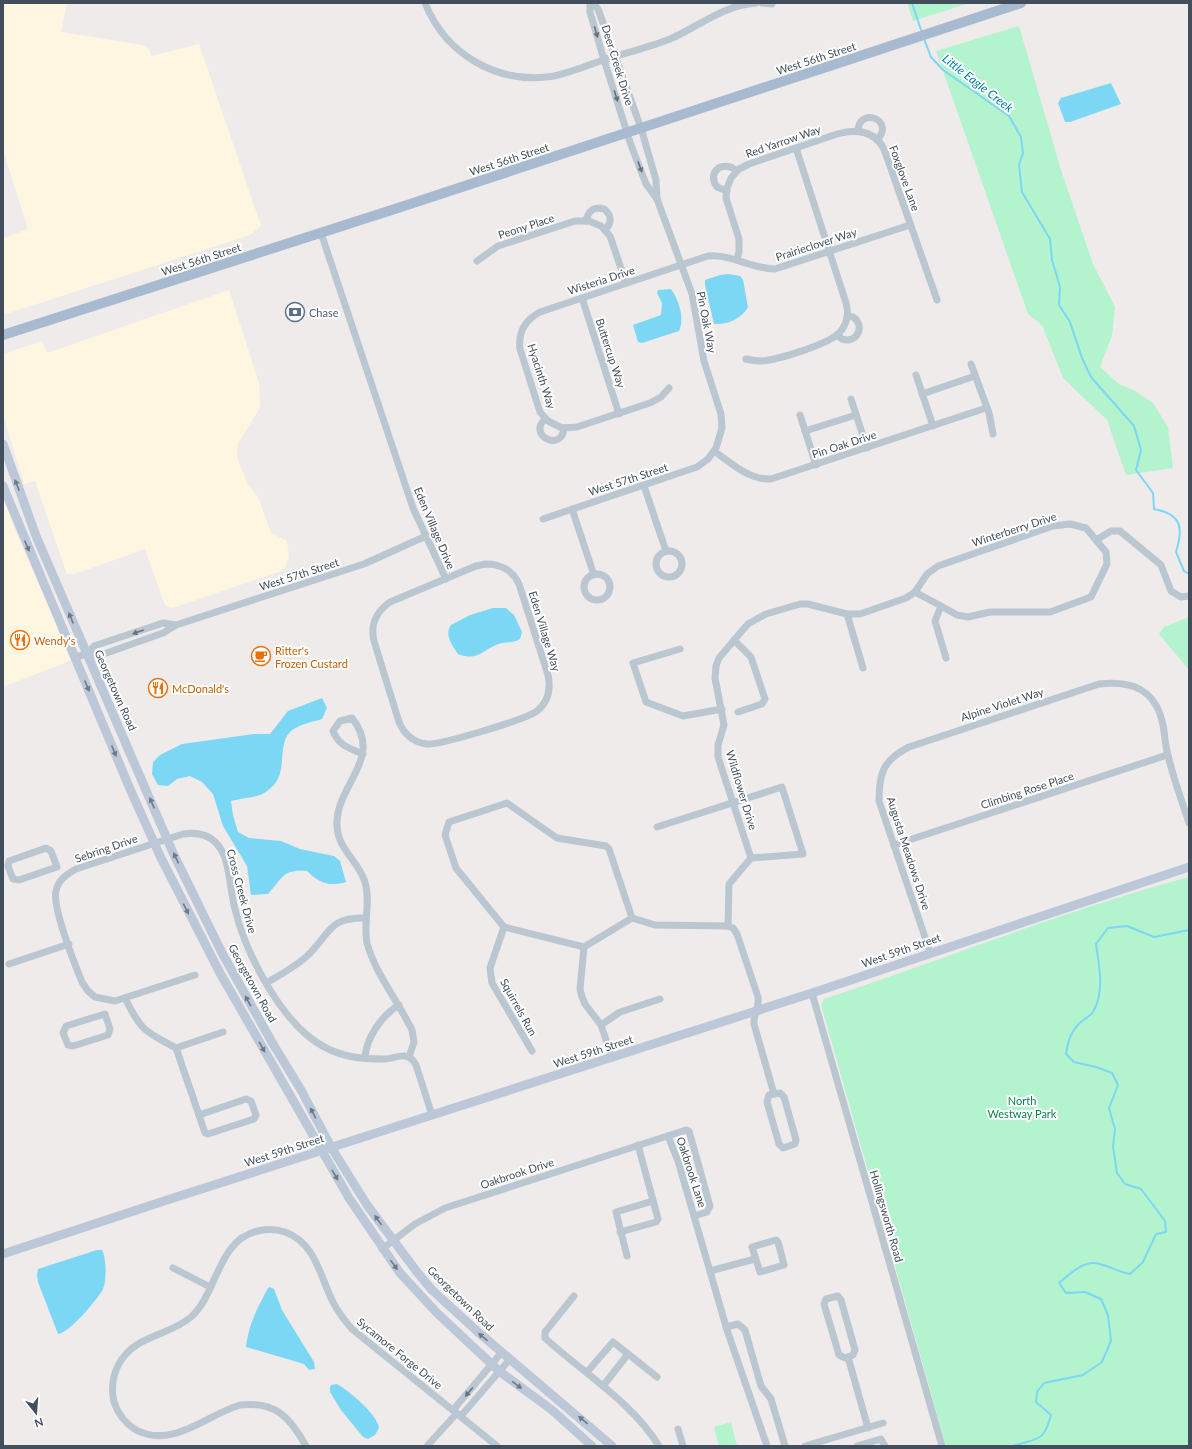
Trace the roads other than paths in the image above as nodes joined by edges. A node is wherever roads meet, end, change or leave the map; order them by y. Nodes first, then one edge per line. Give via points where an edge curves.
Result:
1 (425, 3) edge
2 (590, 3) edge
3 (593, 3) edge
4 (756, 3) edge
5 (762, 3) edge
6 (1021, 3) edge
7 (772, 4) dead end
8 (616, 56) junction
9 (604, 60) junction
10 (641, 128) junction
11 (858, 131) junction
12 (627, 132) junction
13 (877, 140) junction
14 (796, 148) junction
15 (737, 172) junction
16 (726, 191) junction
17 (657, 199) junction
18 (586, 221) junction
19 (910, 225) junction
20 (605, 230) junction
21 (321, 233) junction
22 (829, 252) junction
23 (737, 260) junction
24 (477, 261) dead end
25 (682, 265) junction
26 (626, 284) junction
27 (582, 298) junction
28 (937, 300) dead end
29 (847, 316) junction
30 (529, 318) joint
31 (3, 335) edge
32 (837, 335) junction
33 (746, 359) dead end
34 (971, 364) dead end
35 (916, 375) dead end
36 (975, 376) junction
37 (669, 388) dead end
38 (922, 394) junction
39 (851, 399) dead end
40 (986, 408) junction
41 (619, 414) junction
42 (800, 415) dead end
43 (856, 415) junction
44 (545, 419) junction
45 (933, 426) junction
46 (564, 428) junction
47 (805, 431) junction
48 (993, 434) dead end
49 (3, 444) edge
50 (867, 448) junction
51 (714, 451) junction
52 (816, 465) junction
53 (3, 486) edge
54 (644, 486) junction
55 (572, 509) junction
56 (543, 519) dead end
57 (426, 536) junction
58 (1096, 540) junction
59 (666, 551) dead end
60 (594, 575) dead end
61 (446, 579) junction
62 (915, 592) junction
63 (1189, 596) edge
64 (798, 605) joint
65 (941, 606) junction
66 (848, 614) junction
67 (176, 625) junction
68 (734, 640) junction
69 (680, 649) dead end
70 (86, 654) junction
71 (75, 658) junction
72 (946, 658) dead end
73 (863, 668) dead end
74 (722, 709) junction
75 (738, 712) dead end
76 (486, 729) joint
77 (363, 754) junction
78 (1167, 755) junction
79 (889, 760) joint
80 (733, 803) junction
81 (1189, 823) edge
82 (657, 827) dead end
83 (167, 839) junction
84 (154, 843) junction
85 (894, 846) junction
86 (751, 858) junction
87 (1189, 866) edge
88 (57, 867) junction
89 (65, 876) junction
90 (366, 918) junction
91 (632, 918) junction
92 (504, 926) junction
93 (728, 926) junction
94 (69, 944) junction
95 (584, 947) junction
96 (930, 952) junction
97 (9, 964) dead end
98 (195, 975) dead end
99 (266, 983) junction
100 (812, 993) junction
101 (126, 998) junction
102 (660, 999) dead end
103 (107, 1000) junction
104 (399, 1005) junction
105 (756, 1011) junction
106 (105, 1014) junction
107 (601, 1025) junction
108 (223, 1032) dead end
109 (176, 1048) junction
110 (532, 1051) dead end
111 (409, 1057) junction
112 (365, 1058) junction
113 (612, 1058) junction
114 (774, 1094) junction
115 (199, 1115) junction
116 (432, 1115) junction
117 (668, 1136) junction
118 (638, 1145) junction
119 (332, 1148) junction
120 (321, 1151) junction
121 (653, 1201) junction
122 (694, 1216) junction
123 (620, 1232) junction
124 (393, 1241) junction
125 (382, 1249) junction
126 (3, 1254) edge
127 (627, 1256) dead end
128 (755, 1259) junction
129 (172, 1268) dead end
130 (710, 1271) junction
131 (210, 1287) junction
132 (574, 1296) dead end
133 (726, 1327) junction
134 (502, 1352) junction
135 (628, 1354) junction
136 (848, 1357) junction
137 (510, 1359) junction
138 (492, 1364) junction
139 (499, 1371) junction
140 (587, 1372) junction
141 (657, 1377) dead end
142 (603, 1386) junction
143 (457, 1413) junction
144 (883, 1423) dead end
145 (868, 1428) junction
146 (678, 1429) dead end
147 (657, 1445) edge
148 (306, 1446) edge
149 (427, 1446) edge
150 (496, 1446) edge
151 (592, 1446) edge
152 (612, 1446) edge
153 (682, 1446) edge
154 (767, 1446) edge
155 (786, 1446) edge
156 (805, 1446) edge
157 (857, 1446) edge
158 (885, 1446) edge
159 (942, 1446) edge

1 - 9 street via 438,28 451,44 481,65 502,73 520,77 555,75
2 -> 9 street, Deer Creek Drive via 590,12
3 - 8 street, Deer Creek Drive via 598,9
4 - 8 street via 715,14 670,38
5 - 7 street
6 - 10 main road, West 56th Street
8 - 9 street
8 - 10 street, Deer Creek Drive
9 -> 12 street, Deer Creek Drive
10 - 12 main road, West 56th Street
10 - 17 street, Pin Oak Way via 656,180
11 - 13 street, Foxglove Lane via 867,133
11 - 13 street, Foxglove Lane via 863,120 868,117 875,118 883,128 883,133
11 - 14 street, Red Yarrow Way via 837,134
12 -> 17 street, Pin Oak Way via 646,184
12 - 21 main road, West 56th Street
13 - 19 street, Foxglove Lane via 884,151
14 - 15 street, Red Yarrow Way via 749,164
14 - 22 street
15 - 16 street, Red Yarrow Way via 731,178
15 - 16 street, Red Yarrow Way via 731,167 724,166 715,172 715,184 719,189
16 - 23 street via 727,203 739,239
17 - 25 street, Pin Oak Way
18 - 20 street via 598,224
18 - 20 street via 592,209 604,209 610,218
18 - 24 street, Peony Place via 575,221 498,246
19 - 22 street, Prairieclover Way
19 - 28 street, Foxglove Lane
20 - 26 street via 613,243
21 - 31 main road, West 56th Street
21 - 57 street, Eden Village Drive via 413,508
22 - 23 street, Prairieclover Way via 776,269
22 - 29 street via 846,303
23 - 25 street, Prairieclover Way via 712,256
25 - 26 street, Wisteria Drive
25 - 51 street, Pin Oak Way via 694,302 704,361 721,417 721,435
26 - 27 street, Wisteria Drive
27 - 30 street, Wisteria Drive
27 - 41 street, Buttercup Way
29 - 32 street via 844,326
29 - 32 street via 853,317 859,324 857,336 852,340 842,339
30 - 44 street, Hyacinth Way via 521,333 520,349 538,407
32 - 33 street via 825,342 770,360
34 - 36 street
35 - 38 street
36 - 38 street
36 - 40 street
37 - 41 street via 656,400
38 - 45 street
39 - 43 street
40 - 45 street, Pin Oak Drive
40 - 48 street
41 - 46 street
42 - 47 street
43 - 47 street
43 - 50 street
44 - 46 street, Hyacinth Way
44 - 46 street, Hyacinth Way via 540,425 540,430 545,438 551,441 557,440 563,434
45 - 50 street, Pin Oak Drive
47 - 52 street
70 -> 49 main road, Georgetown Road via 36,536
50 - 52 street, Pin Oak Drive
51 - 52 street, Pin Oak Drive via 748,474 762,479 776,478
51 - 54 street, West 57th Street via 697,467
53 -> 71 main road
54 - 55 street, West 57th Street
54 - 59 street
55 - 56 street, West 57th Street
55 - 60 street
57 - 61 street, Eden Village Drive
57 - 67 street, West 57th Street via 364,564
58 - 62 street, Winterberry Drive via 1088,530 1080,526 1056,525 941,564 925,576
58 - 63 street via 1111,532 1120,531 1161,565 1171,591 1178,596
58 - 65 street, Winterberry Drive via 1106,554 1107,564 1092,597 1086,601 1050,612 990,612 966,617
61 - 76 street, Eden Village Way via 486,564 500,566 514,575 548,676 548,696 536,712
61 - 76 street, Eden Village Drive via 384,606 374,620 374,641 400,722 411,738 420,743 437,744
62 - 65 street, Winterberry Drive
62 - 66 street, Winterberry Drive via 906,598 867,612
64 - 66 street, Winterberry Drive via 808,604
64 - 68 street, Wildflower Drive via 757,619 748,624
65 - 72 street via 936,621
66 - 73 street
67 - 70 street, West 57th Street via 163,633 98,656
67 -> 70 street, West 57th Street via 163,623 94,646
68 - 74 street, Wildflower Drive via 719,658 715,669
68 - 75 street via 751,657 765,699 762,704
69 - 74 street via 633,663 646,702 683,716
70 - 71 street, West 57th Street
83 -> 70 main road, Georgetown Road
71 -> 84 main road
74 - 80 street, Wildflower Drive via 724,725 718,745 718,757
77 - 77 street via 337,740 333,731 340,721 352,718 359,727
77 - 90 street via 340,806 337,822 342,846 365,881
78 - 79 street, Alpine Violet Way via 1158,711 1151,699 1140,689 1127,683 1099,684 909,747
78 - 81 street
78 - 85 street, Climbing Rose Place
79 - 85 street, Augusta Meadows Drive via 880,778 879,801
80 - 82 street
80 - 86 street, Wildflower Drive
80 - 86 street via 781,788 803,854
83 - 84 street, Cross Creek Drive
83 - 99 street, Cross Creek Drive via 196,833 209,838 220,847 242,933
119 -> 83 main road, Georgetown Road via 222,953
84 - 89 street, Sebring Drive via 76,869
84 -> 120 main road via 220,973
85 - 96 street, Augusta Meadows Drive
86 - 93 street via 729,884
87 - 96 main road, West 59th Street
88 - 88 street via 16,880 12,878 8,864 11,860 46,848 51,851
88 - 89 street
89 - 94 street via 57,888 55,901
90 - 99 street via 350,918 339,922 299,962
90 - 104 street via 370,952
91 - 92 street via 606,846 557,838 506,804 449,822 445,835 456,868
91 - 93 street via 655,925
91 - 95 street
92 - 95 street
92 - 110 street, Squirrels Run via 490,968 492,984
93 - 105 street via 738,934 758,997
94 - 97 street
94 - 103 street via 84,985 95,997
95 - 107 street via 581,996 584,1004
96 - 100 main road, West 59th Street
98 - 101 street
99 - 112 street, Cross Creek Drive via 288,1018 313,1040 339,1053
100 - 105 main road, West 59th Street
100 - 159 street, Hollingsworth Road
101 - 103 street
101 - 109 street via 142,1028
102 - 107 street via 620,1012
103 - 106 street
104 - 111 street via 414,1036 414,1045
104 - 112 street via 384,1017 366,1047
105 - 113 main road, West 59th Street
105 - 114 street via 754,1025
106 - 106 street via 66,1026 63,1033 68,1045 73,1046 108,1035 110,1029
107 - 113 street
108 - 109 street
109 - 115 street
111 - 112 street, Cross Creek Drive
111 - 116 street via 416,1065
113 - 116 main road, West 59th Street
114 - 114 street via 780,1093 784,1096 796,1139 795,1144 786,1148 779,1144 767,1102 768,1097
115 - 115 street via 204,1132 208,1134 254,1119 256,1115 251,1101 247,1099
116 - 119 main road, West 59th Street
117 - 118 street, Oakbrook Drive
117 - 122 street, Oakbrook Lane via 678,1158
117 - 122 street, Oakbrook Lane via 689,1131 710,1206 707,1212
118 - 121 street
118 - 124 street, Oakbrook Drive via 451,1206 423,1219
119 - 120 main road, West 59th Street
124 -> 119 main road, Georgetown Road
120 -> 125 main road
120 - 126 main road, West 59th Street
121 - 123 street via 616,1212
121 - 123 street via 658,1218 656,1222
122 - 130 street, Oakbrook Lane
123 - 127 street
124 - 125 street, Oakbrook Drive
134 -> 124 main road, Georgetown Road via 432,1290
125 -> 138 main road via 422,1298
128 - 128 street via 760,1272 784,1265 776,1240 754,1245 752,1249
128 - 130 street
129 - 131 street
130 - 133 street, Oakbrook Lane
131 - 143 street, Sycamore Forge Drive via 229,1251 246,1236 268,1229 294,1236 312,1254 333,1302 352,1329
131 - 148 street, Sycamore Forge Drive via 200,1307 191,1317 139,1344 121,1359 115,1371 113,1385 113,1398 119,1413 139,1432 161,1437 183,1433 237,1406 260,1404 276,1410 287,1418
132 - 140 street via 544,1335
133 - 154 street, Oakbrook Lane
133 - 155 street via 738,1324 745,1330 761,1386 771,1399
134 - 137 main road, Georgetown Road
134 - 138 street
135 - 140 street via 611,1342
135 - 141 street
135 - 142 street
136 - 136 street via 854,1355 855,1350 841,1300 838,1296 826,1299 824,1305 839,1355 842,1358
136 - 145 street
137 - 139 street
152 -> 137 main road, Georgetown Road
138 - 139 main road
138 -> 143 street
139 - 143 street
139 -> 151 main road via 552,1410
140 - 142 street
142 - 147 street via 642,1424
143 - 149 street
143 - 150 street, Sycamore Forge Drive
144 - 145 street
145 - 156 street
146 - 153 street
157 - 158 street via 881,1439

